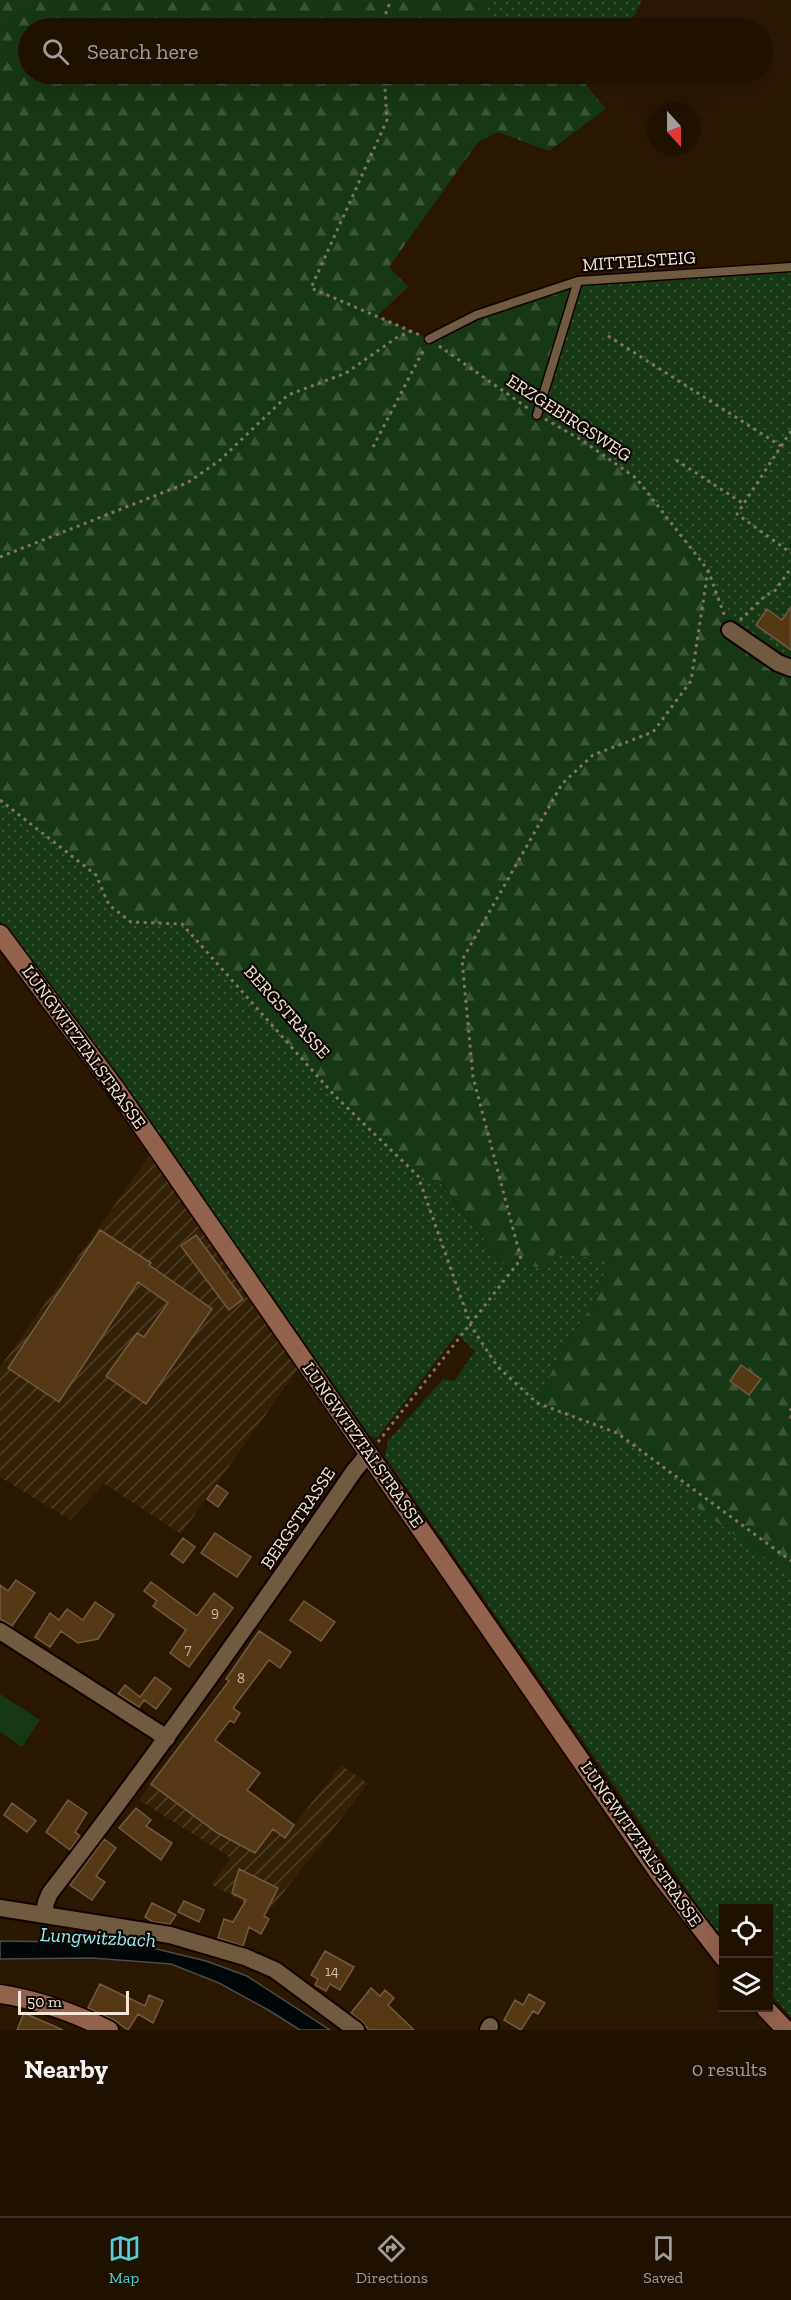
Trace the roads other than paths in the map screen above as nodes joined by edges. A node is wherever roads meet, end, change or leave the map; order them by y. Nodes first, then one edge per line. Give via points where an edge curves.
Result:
1 (791, 267) edge
2 (578, 281) junction
3 (429, 339) road end
4 (537, 415) road end
5 (730, 630) road end
6 (791, 668) edge
7 (0, 934) edge
8 (369, 1453) junction
9 (0, 1630) edge
10 (167, 1738) junction
11 (0, 1908) edge
12 (44, 1914) junction
13 (719, 1953) edge
14 (0, 1994) edge
15 (770, 2012) edge
16 (791, 2026) edge
17 (109, 2030) edge
18 (356, 2030) edge
19 (787, 2030) edge

1 - 2 lane, MITTELSTEIG
2 - 3 lane, MITTELSTEIG via 476,315
2 - 4 lane
5 - 6 street
7 - 8 main road, LUNGWITZTALSTRASSE via 118,1092
8 - 10 street, BERGSTRASSE
8 - 13 main road, LUNGWITZTALSTRASSE via 660,1875
9 - 10 street
10 - 12 street, BERGSTRASSE via 50,1893
11 - 12 street
12 - 18 street via 170,1935 245,1957 275,1970
14 - 17 main road via 72,2012
15 - 19 main road
16 - 19 lane

